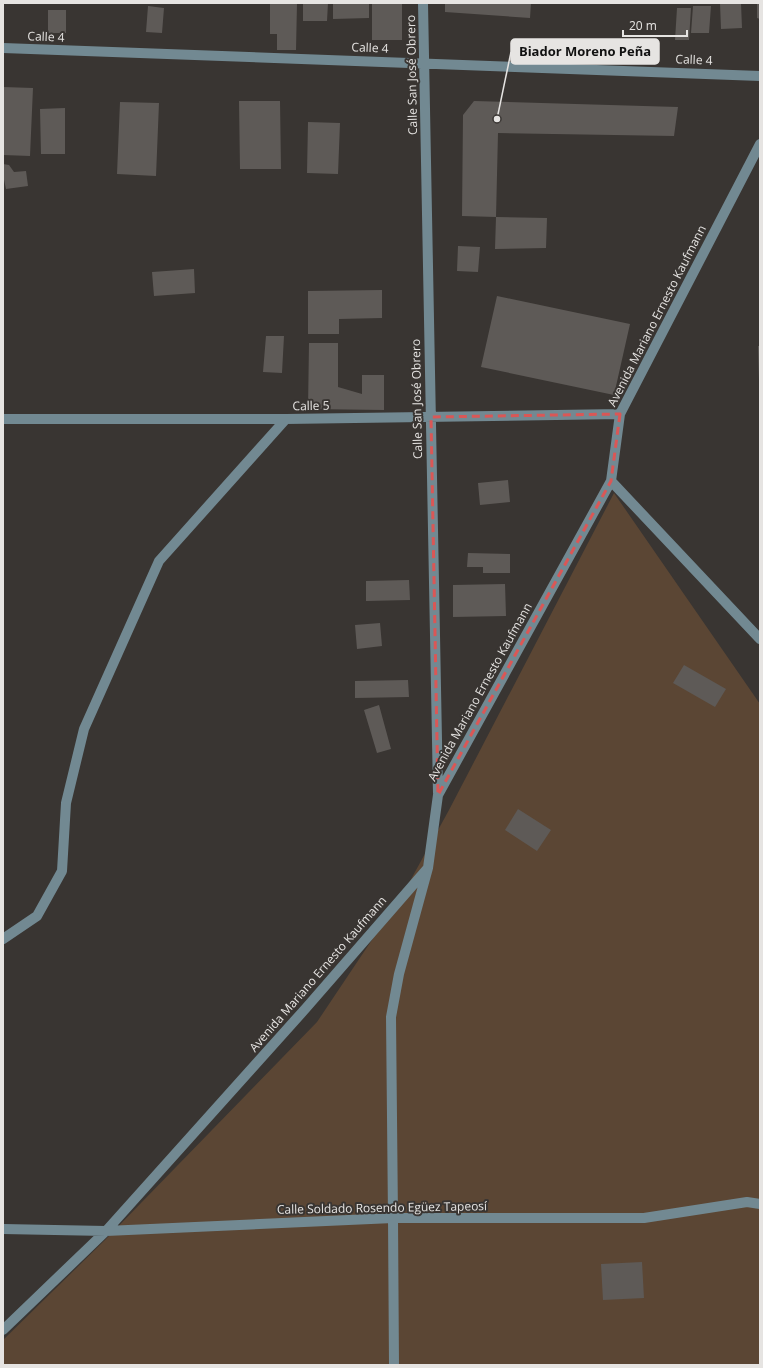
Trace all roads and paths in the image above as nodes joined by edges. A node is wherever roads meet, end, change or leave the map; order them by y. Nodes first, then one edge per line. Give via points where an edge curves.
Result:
1 (423, 3) edge
2 (3, 48) edge
3 (424, 63) junction
4 (760, 76) edge
5 (760, 144) edge
6 (620, 414) junction
7 (431, 417) junction
8 (3, 419) edge
9 (286, 419) junction
10 (611, 481) junction
11 (760, 639) edge
12 (438, 795) junction
13 (428, 868) junction
14 (3, 940) edge
15 (760, 1204) edge
16 (394, 1218) junction
17 (3, 1230) edge
18 (106, 1231) junction
19 (3, 1330) edge
20 (394, 1365) edge

1 - 3 street, Calle San José Obrero
2 - 3 street, Calle 4
3 - 4 street, Calle 4
3 - 7 street, Calle San José Obrero
5 - 6 street, Avenida Mariano Ernesto Kaufmann
6 - 7 street, Calle 5
6 - 10 street, Avenida Mariano Ernesto Kaufmann
7 - 9 street, Calle 5
7 - 12 street, Calle San José Obrero
8 - 9 street, Calle 5
9 - 14 street via 159,560 84,729 66,803 62,871 38,916
10 - 11 street
10 - 12 street, Avenida Mariano Ernesto Kaufmann
12 - 13 street, Avenida Mariano Ernesto Kaufmann
13 - 16 street via 399,974 391,1017
13 - 18 street, Avenida Mariano Ernesto Kaufmann
15 - 16 street, Calle Soldado Rosendo Egüez Tapeosí via 747,1202 644,1218
16 - 18 street, Calle Soldado Rosendo Egüez Tapeosí
16 - 20 street
17 - 18 street, Calle Soldado Rosendo Egüez Tapeosí
18 - 19 street, Avenida Mariano Ernesto Kaufmann

